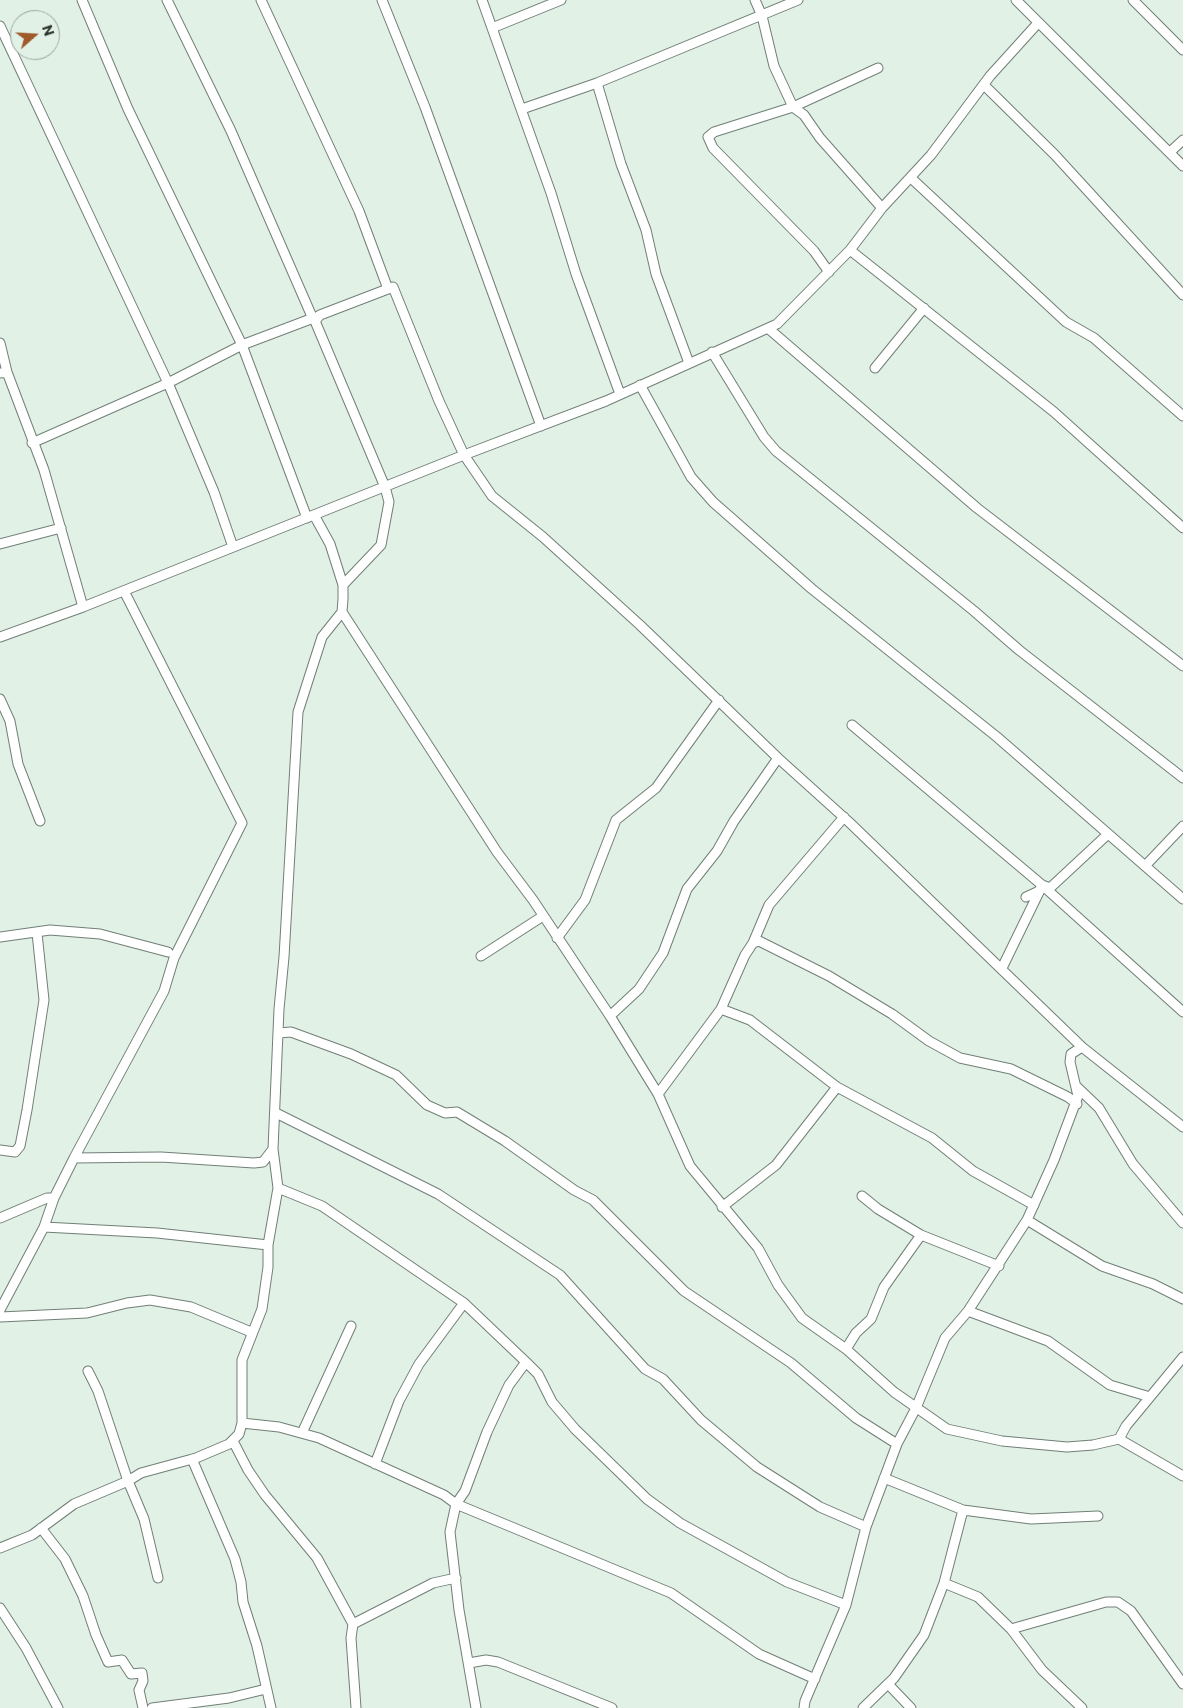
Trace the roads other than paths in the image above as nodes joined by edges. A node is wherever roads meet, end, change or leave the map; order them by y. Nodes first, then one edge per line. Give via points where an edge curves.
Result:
1 (82, 0) edge
2 (167, 0) edge
3 (261, 0) edge
4 (382, 0) edge
5 (482, 0) edge
6 (561, 0) edge
7 (755, 0) edge
8 (798, 0) edge
9 (1016, 0) edge
10 (1133, 0) edge
11 (762, 16) junction
12 (1038, 23) junction
13 (0, 26) edge
14 (492, 28) junction
15 (1183, 50) edge
16 (878, 68) dead end
17 (597, 83) junction
18 (984, 85) junction
19 (793, 107) junction
20 (522, 109) junction
21 (1183, 140) edge
22 (1170, 152) junction
23 (1183, 166) edge
24 (912, 178) junction
25 (882, 208) junction
26 (850, 250) junction
27 (828, 272) junction
28 (388, 289) junction
29 (1183, 295) edge
30 (924, 308) junction
31 (315, 318) junction
32 (769, 329) junction
33 (0, 343) edge
34 (242, 346) junction
35 (712, 352) junction
36 (689, 363) junction
37 (875, 368) dead end
38 (4, 373) edge
39 (168, 383) junction
40 (640, 385) junction
41 (620, 394) junction
42 (1183, 416) edge
43 (542, 426) junction
44 (32, 443) junction
45 (464, 455) junction
46 (385, 487) junction
47 (310, 517) junction
48 (62, 528) junction
49 (1183, 528) edge
50 (0, 544) edge
51 (233, 547) junction
52 (343, 586) junction
53 (124, 591) junction
54 (83, 608) junction
55 (342, 612) junction
56 (0, 637) edge
57 (1183, 666) edge
58 (0, 699) edge
59 (719, 700) junction
60 (852, 725) dead end
61 (778, 758) junction
62 (1183, 778) edge
63 (844, 817) junction
64 (40, 822) dead end
65 (1183, 826) edge
66 (1108, 834) junction
67 (1145, 866) junction
68 (1042, 885) junction
69 (1026, 897) dead end
70 (1183, 899) edge
71 (543, 916) junction
72 (37, 933) junction
73 (0, 937) edge
74 (557, 938) junction
75 (753, 943) junction
76 (168, 952) dead end
77 (481, 956) dead end
78 (1002, 968) junction
79 (721, 1009) junction
80 (1183, 1012) edge
81 (610, 1016) junction
82 (278, 1033) junction
83 (1082, 1047) junction
84 (1076, 1086) junction
85 (837, 1087) junction
86 (658, 1094) junction
87 (1077, 1104) junction
88 (276, 1113) junction
89 (1183, 1127) edge
90 (273, 1149) junction
91 (0, 1150) edge
92 (74, 1158) junction
93 (278, 1188) junction
94 (862, 1196) dead end
95 (54, 1198) junction
96 (1034, 1205) junction
97 (722, 1206) junction
98 (0, 1218) edge
99 (1027, 1220) junction
100 (1183, 1223) edge
101 (44, 1227) junction
102 (921, 1235) junction
103 (268, 1245) junction
104 (999, 1266) junction
105 (1183, 1299) edge
106 (464, 1303) junction
107 (0, 1310) edge
108 (968, 1311) junction
109 (0, 1317) edge
110 (351, 1326) dead end
111 (252, 1332) junction
112 (846, 1348) junction
113 (1182, 1360) edge
114 (526, 1362) junction
115 (88, 1371) dead end
116 (1150, 1397) junction
117 (916, 1408) junction
118 (242, 1422) junction
119 (302, 1433) junction
120 (1119, 1440) junction
121 (233, 1442) junction
122 (897, 1444) junction
123 (192, 1460) junction
124 (375, 1464) junction
125 (1183, 1476) edge
126 (884, 1478) junction
127 (128, 1481) junction
128 (456, 1504) junction
129 (963, 1510) junction
130 (1098, 1516) dead end
131 (866, 1527) junction
132 (41, 1528) junction
133 (0, 1548) edge
134 (158, 1578) dead end
135 (456, 1578) junction
136 (944, 1583) junction
137 (846, 1605) junction
138 (0, 1608) edge
139 (353, 1624) junction
140 (1011, 1629) junction
141 (469, 1663) junction
142 (815, 1679) junction
143 (888, 1684) junction
144 (1183, 1684) edge
145 (266, 1689) junction
146 (58, 1708) edge
147 (143, 1708) edge
148 (152, 1708) edge
149 (271, 1708) edge
150 (356, 1708) edge
151 (476, 1708) edge
152 (612, 1708) edge
153 (804, 1708) edge
154 (863, 1708) edge
155 (911, 1708) edge
156 (1082, 1708) edge

1 - 34 street via 128,109
2 - 31 street via 231,131
3 - 28 street via 359,211
4 - 43 street via 425,107
5 - 14 street
6 - 14 street
7 - 11 street
8 - 11 street
9 - 12 street
10 - 15 street
11 - 17 street
11 - 19 street via 774,66
12 - 18 street
12 - 22 street
13 - 39 street
14 - 20 street
16 - 19 street
17 - 20 street
17 - 36 street via 621,164 646,230 656,274
18 - 24 street
18 - 29 street via 1055,156
19 - 25 street via 804,115 820,138
19 - 27 street via 722,129 708,137 712,148 814,251
20 - 41 street via 576,274
21 - 22 street
22 - 23 street
24 - 25 street
24 - 42 street via 1066,322 1094,338
25 - 26 street
26 - 27 street
26 - 30 street
27 - 32 street
28 - 31 street
28 - 45 street via 395,289
30 - 37 street
30 - 49 street via 1054,412
31 - 34 street
31 - 46 street
32 - 35 street
32 - 57 street via 977,508
33 - 38 street
34 - 39 street
34 - 47 street
35 - 36 street
35 - 62 street via 754,422 776,451 1019,650
36 - 40 street
38 - 44 street
39 - 44 street
39 - 51 street via 214,492
40 - 41 street
40 - 66 street via 691,477 712,502 812,589 997,737
41 - 43 street
43 - 45 street
44 - 48 street
45 - 46 street
45 - 59 street via 492,496 568,559
46 - 47 street
46 - 52 street via 389,502 381,545
47 - 51 street
47 - 52 street via 330,544
48 - 50 street
48 - 54 street
51 - 53 street
52 - 55 street
53 - 54 street
53 - 92 street via 242,823 174,958 164,991
54 - 56 street
55 - 71 street via 497,852
55 - 82 street via 322,638 298,712
58 - 64 street via 10,721 18,764
59 - 61 street
59 - 74 street via 656,788 616,820 585,900
60 - 68 street
61 - 63 street
61 - 81 street via 717,851 687,889 662,953 639,989
63 - 75 street via 768,905
63 - 78 street
65 - 67 street
66 - 67 street
66 - 68 street via 1050,888
67 - 70 street
68 - 69 street via 1039,891
68 - 78 street
68 - 80 street
71 - 74 street
71 - 77 street
72 - 73 street
72 - 76 street via 50,930 100,934
72 - 91 street via 44,1000 27,1110 20,1146 15,1152
74 - 81 street
75 - 79 street
75 - 87 street via 764,943 830,976 960,1058 1011,1069
78 - 83 street
79 - 85 street via 750,1020
79 - 86 street
81 - 86 street
82 - 88 street
82 - 122 street via 291,1032 350,1054 396,1076 427,1105 445,1113 457,1112 506,1142 593,1200 684,1291 791,1363 856,1418
83 - 84 street via 1071,1054
83 - 89 street
84 - 87 street
84 - 100 street via 1099,1108 1142,1177
85 - 96 street via 932,1138 974,1171
85 - 97 street via 776,1165
86 - 97 street via 690,1166
87 - 96 street
88 - 90 street
88 - 131 street via 438,1194 560,1275 645,1369 663,1379 701,1420 757,1467 820,1507
90 - 92 street via 263,1162 254,1163 161,1157
90 - 93 street
92 - 95 street
93 - 103 street
93 - 106 street via 322,1206
94 - 102 street
95 - 98 street
95 - 101 street
96 - 99 street
97 - 112 street via 758,1248 778,1285 802,1318
99 - 104 street
99 - 105 street via 1102,1266 1153,1284
101 - 103 street via 157,1233
101 - 107 street
102 - 104 street
102 - 112 street via 884,1288 871,1319
103 - 111 street via 262,1309
104 - 108 street
106 - 114 street
106 - 124 street via 419,1364 399,1401
108 - 116 street via 1048,1341 1110,1385
108 - 117 street via 945,1338
109 - 111 street via 87,1313 150,1300 192,1307
110 - 119 street
111 - 118 street via 242,1360
112 - 117 street
113 - 116 street
114 - 128 street via 506,1392
114 - 137 street via 538,1374 552,1402 575,1429 648,1499 680,1523 787,1582
115 - 127 street via 98,1391
116 - 120 street via 1126,1426
117 - 120 street via 947,1429 1002,1440 1067,1447
117 - 122 street
118 - 119 street via 280,1426
118 - 121 street via 240,1434
119 - 124 street
120 - 125 street
121 - 123 street
121 - 139 street via 265,1495 317,1558
122 - 126 street
123 - 127 street via 141,1473
123 - 145 street via 235,1559
124 - 128 street via 444,1495
126 - 129 street
126 - 131 street
127 - 132 street via 74,1504
127 - 134 street via 144,1519
128 - 135 street via 450,1532
128 - 142 street via 671,1594 759,1654
129 - 130 street via 1031,1519
129 - 136 street
131 - 137 street
132 - 133 street
132 - 147 street via 65,1559 80,1588 108,1662 122,1660 131,1674 142,1673 139,1690
135 - 139 street via 433,1582
135 - 141 street
136 - 140 street via 978,1597
136 - 143 street via 924,1635
137 - 142 street
138 - 146 street
139 - 150 street
140 - 144 street via 1106,1602 1118,1602 1131,1611
140 - 156 street via 1042,1670
141 - 151 street
141 - 152 street via 498,1662
142 - 153 street
143 - 154 street
143 - 155 street
145 - 148 street via 229,1698
145 - 149 street

